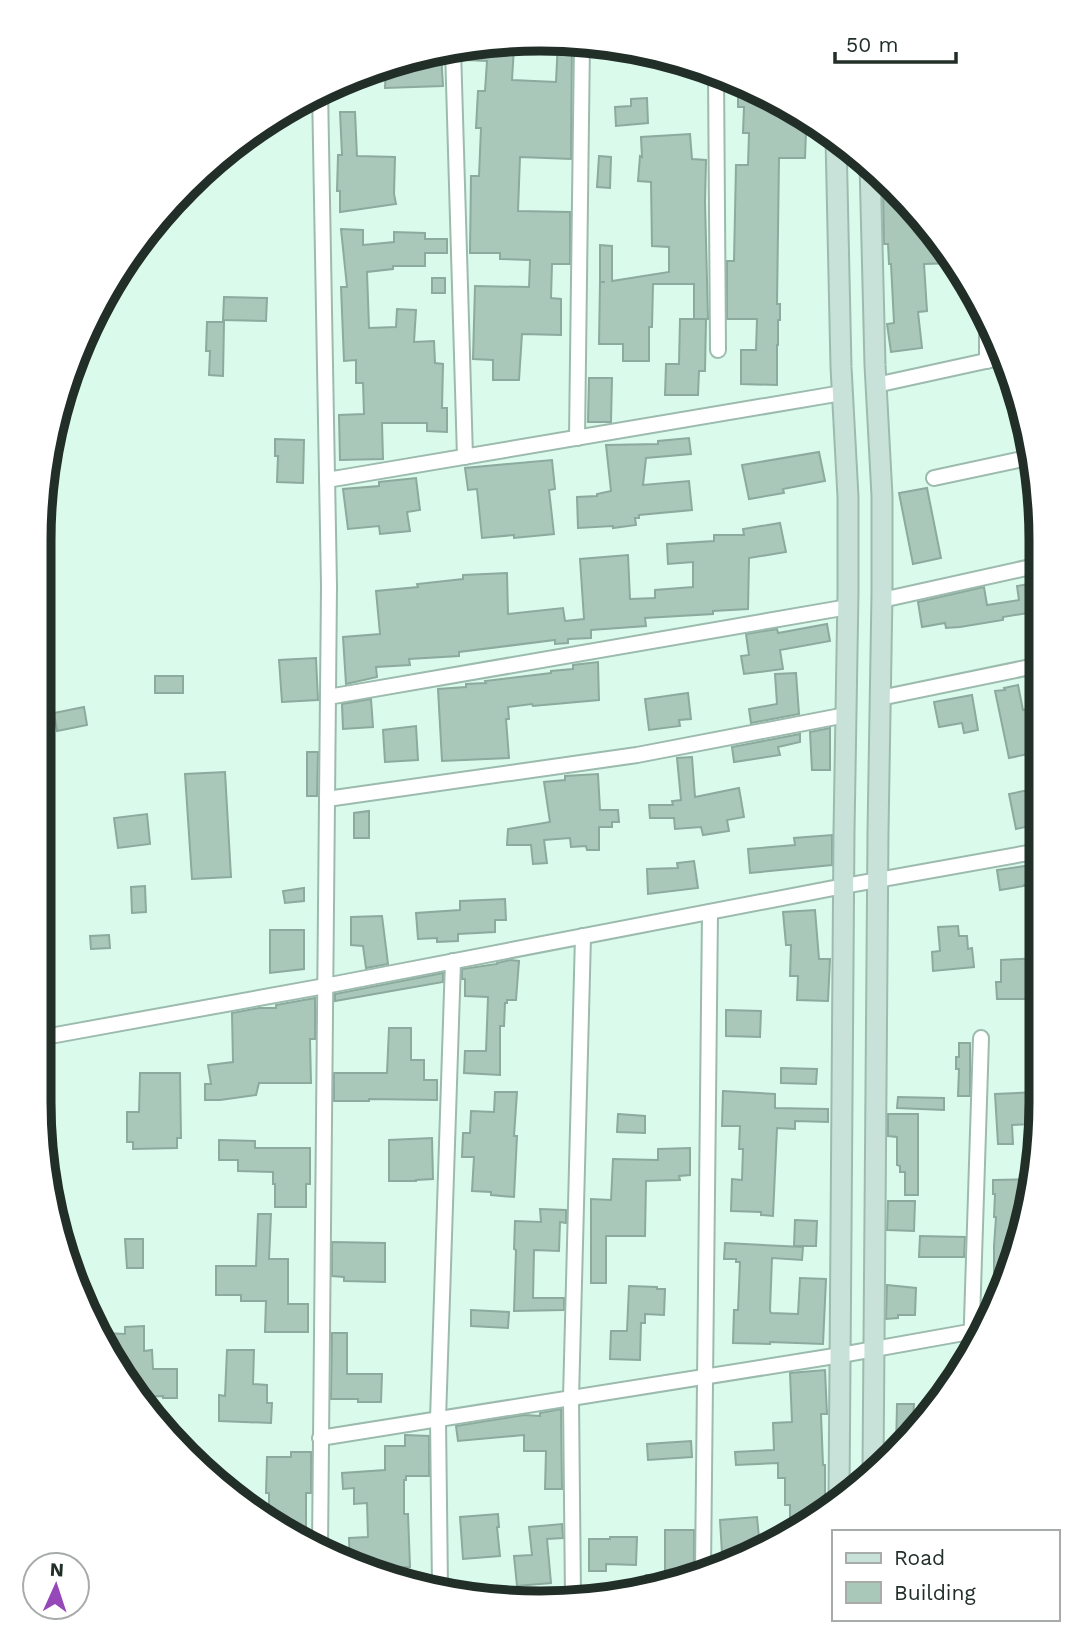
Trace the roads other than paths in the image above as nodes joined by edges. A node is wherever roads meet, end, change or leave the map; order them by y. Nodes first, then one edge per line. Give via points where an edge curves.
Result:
1 (582, 53) edge
2 (453, 59) edge
3 (716, 84) edge
4 (320, 103) edge
5 (836, 151) edge
6 (870, 179) edge
7 (987, 342) edge
8 (718, 350) dead end
9 (994, 359) edge
10 (987, 361) junction
11 (876, 386) junction
12 (842, 393) junction
13 (577, 438) junction
14 (465, 457) junction
15 (1022, 459) edge
16 (934, 478) dead end
17 (327, 480) junction
18 (1029, 567) edge
19 (882, 600) junction
20 (848, 607) junction
21 (1029, 668) edge
22 (328, 697) junction
23 (880, 698) junction
24 (846, 715) junction
25 (327, 799) junction
26 (1029, 853) edge
27 (878, 880) junction
28 (844, 886) junction
29 (710, 912) junction
30 (583, 936) junction
31 (453, 961) junction
32 (326, 986) junction
33 (51, 1036) edge
34 (981, 1038) dead end
35 (971, 1332) joint
36 (875, 1349) junction
37 (841, 1355) junction
38 (704, 1377) junction
39 (571, 1398) junction
40 (438, 1419) junction
41 (320, 1438) junction
42 (873, 1460) edge
43 (839, 1489) edge
44 (320, 1539) edge
45 (703, 1563) edge
46 (440, 1581) edge
47 (573, 1590) edge

1 - 13 street
2 - 14 street
3 - 8 street
4 - 17 street
5 - 12 main road
6 - 11 main road
7 - 10 street
9 - 10 street
10 - 11 street
11 - 19 main road
12 - 13 street
12 - 20 main road
13 - 14 street
14 - 17 street
15 - 16 street
17 - 22 street
18 - 19 street
19 - 23 main road
20 - 22 street
20 - 24 main road
21 - 23 street
22 - 25 street
23 - 27 main road
24 - 25 street via 637,755
24 - 28 main road
25 - 32 street
26 - 27 street
27 - 28 street
27 - 36 main road
28 - 29 street
28 - 37 main road
29 - 30 street
29 - 38 street
30 - 31 street
30 - 39 street
31 - 32 street
31 - 40 street
32 - 33 street
32 - 41 street
34 - 35 street
35 - 36 street
36 - 37 street
36 - 42 main road
37 - 38 street
37 - 43 main road
38 - 39 street
38 - 45 street
39 - 40 street
39 - 47 street
40 - 41 street
40 - 46 street
41 - 44 street

